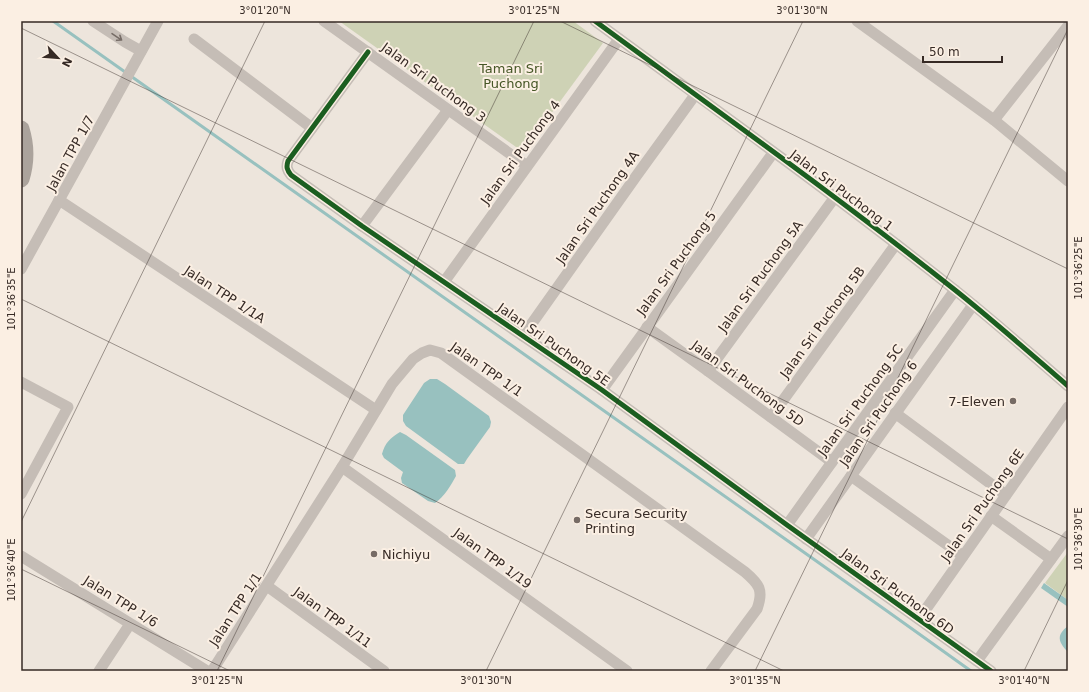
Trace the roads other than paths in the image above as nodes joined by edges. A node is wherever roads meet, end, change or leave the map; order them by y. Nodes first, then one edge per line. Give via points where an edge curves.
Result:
1 (93, 21) edge
2 (158, 21) edge
3 (324, 21) edge
4 (595, 21) edge
5 (857, 21) edge
6 (1068, 26) edge
7 (194, 39) dead end
8 (619, 39) junction
9 (368, 52) junction
10 (140, 53) junction
11 (695, 95) junction
12 (448, 110) junction
13 (994, 120) junction
14 (312, 128) junction
15 (21, 129) edge
16 (773, 153) junction
17 (527, 166) junction
18 (21, 179) edge
19 (1068, 181) edge
20 (835, 198) junction
21 (59, 200) junction
22 (362, 226) junction
23 (896, 244) junction
24 (21, 269) edge
25 (444, 282) junction
26 (955, 290) junction
27 (973, 304) junction
28 (647, 327) junction
29 (523, 336) junction
30 (708, 370) junction
31 (21, 382) edge
32 (1068, 386) edge
33 (602, 390) junction
34 (1068, 407) edge
35 (376, 410) junction
36 (895, 413) junction
37 (771, 417) junction
38 (832, 462) junction
39 (342, 467) junction
40 (851, 476) junction
41 (21, 494) edge
42 (1006, 495) junction
43 (992, 516) junction
44 (787, 525) junction
45 (1068, 536) edge
46 (806, 538) junction
47 (21, 556) edge
48 (963, 556) junction
49 (1051, 559) junction
50 (267, 586) junction
51 (919, 619) junction
52 (130, 624) junction
53 (977, 661) junction
54 (99, 671) edge
55 (207, 671) edge
56 (212, 671) edge
57 (384, 671) edge
58 (627, 671) edge
59 (712, 671) edge
60 (991, 671) edge

1 -> 10 street
2 - 10 street, Jalan TPP 1/7
3 - 9 street, Jalan Sri Puchong 3
4 - 8 street, Jalan Sri Puchong 1
5 - 13 street
6 - 13 street
7 - 14 street
8 - 11 street, Jalan Sri Puchong 1
8 - 17 street, Jalan Sri Puchong 4
9 - 12 street, Jalan Sri Puchong 3
9 - 14 street
10 - 21 street, Jalan TPP 1/7
11 - 16 street, Jalan Sri Puchong 1
11 - 29 street, Jalan Sri Puchong 4A
12 - 17 street, Jalan Sri Puchong 3
12 - 22 street
13 - 19 street
14 - 22 street, Jalan Sri Puchong 5E via 288,161 288,171
15 - 18 highway via 25,153
16 - 20 street, Jalan Sri Puchong 1
16 - 28 street, Jalan Sri Puchong 5
17 - 25 street, Jalan Sri Puchong 4
20 - 23 street, Jalan Sri Puchong 1
20 - 30 street, Jalan Sri Puchong 5A
21 - 24 street, Jalan TPP 1/7
21 - 35 street, Jalan TPP 1/1A
22 - 25 street, Jalan Sri Puchong 5E
23 - 26 street, Jalan Sri Puchong 1
23 - 37 street, Jalan Sri Puchong 5B
25 - 29 street, Jalan Sri Puchong 5E
26 - 27 street, Jalan Sri Puchong 1
26 - 38 street, Jalan Sri Puchong 5C
27 - 32 street, Jalan Sri Puchong 1
27 - 36 street, Jalan Sri Puchong 6
28 - 30 street, Jalan Sri Puchong 5D
28 - 33 street, Jalan Sri Puchong 5
29 - 33 street, Jalan Sri Puchong 5E
30 - 37 street, Jalan Sri Puchong 5D
31 - 41 street via 68,408
33 - 44 street, Jalan Sri Puchong 5E
34 - 42 street, Jalan Sri Puchong 6E
35 - 39 street, Jalan TPP 1/1
35 - 59 street, Jalan TPP 1/1 via 392,384 413,359 430,350 441,353 745,572 760,589 761,598 757,609
36 - 40 street, Jalan Sri Puchong 6
36 - 42 street
37 - 38 street, Jalan Sri Puchong 5D
38 - 44 street, Jalan Sri Puchong 5C
39 - 50 street, Jalan TPP 1/1
39 - 58 street, Jalan TPP 1/19
40 - 46 street, Jalan Sri Puchong 6
40 - 48 street
42 - 43 street, Jalan Sri Puchong 6E
43 - 48 street, Jalan Sri Puchong 6E
43 - 49 street
44 - 46 street, Jalan Sri Puchong 5E
45 - 49 street
46 - 51 street, Jalan Sri Puchong 6D
47 - 52 street, Jalan TPP 1/6
48 - 51 street, Jalan Sri Puchong 6E
49 - 53 street
50 - 56 street, Jalan TPP 1/1
50 - 57 street, Jalan TPP 1/11
51 - 53 street, Jalan Sri Puchong 6D
52 - 54 street
52 - 55 street, Jalan TPP 1/6
53 - 60 street, Jalan Sri Puchong 6D

